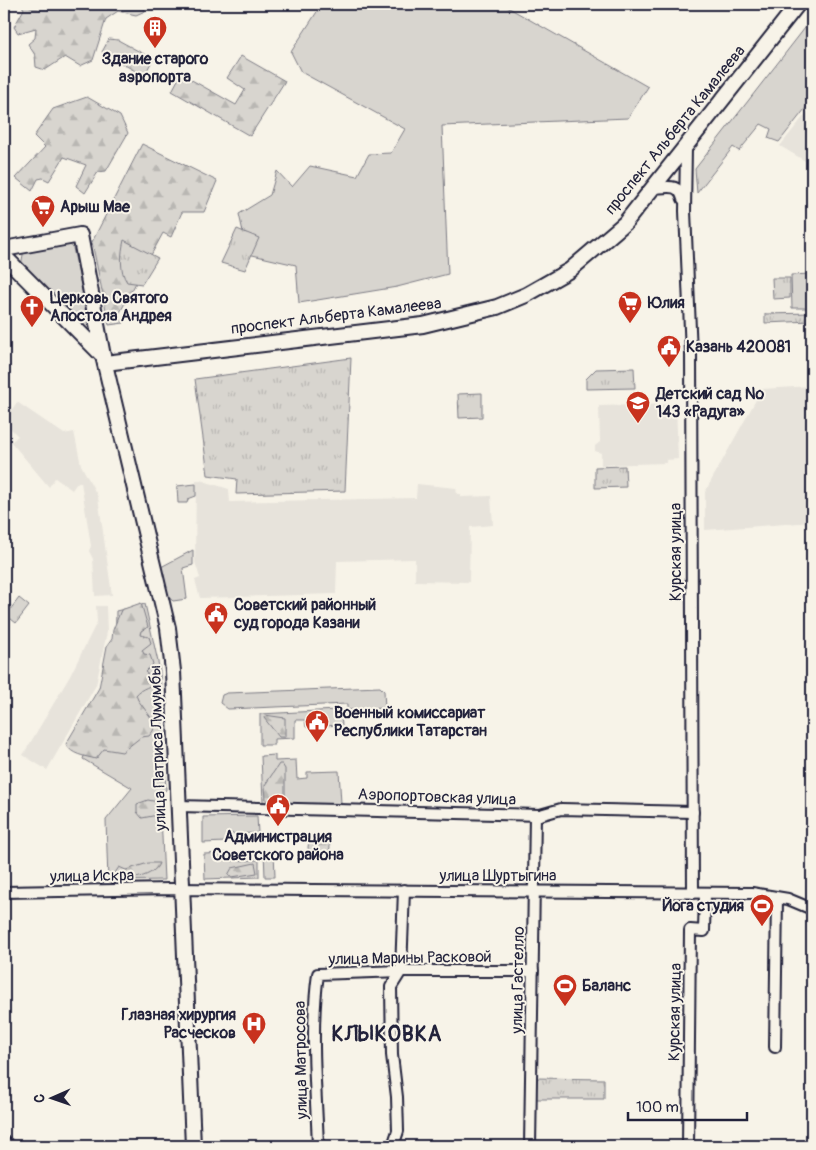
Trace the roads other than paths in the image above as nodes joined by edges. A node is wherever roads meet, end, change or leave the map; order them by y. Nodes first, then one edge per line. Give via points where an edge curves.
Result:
1 (798, 4) edge
2 (686, 148) junction
3 (654, 188) junction
4 (685, 211) junction
5 (25, 245) junction
6 (4, 249) edge
7 (4, 256) edge
8 (16, 268) junction
9 (104, 360) junction
10 (178, 806) junction
11 (693, 812) junction
12 (535, 815) junction
13 (182, 890) junction
14 (404, 890) junction
15 (534, 890) junction
16 (4, 892) edge
17 (693, 892) junction
18 (705, 893) junction
19 (777, 898) junction
20 (812, 909) edge
21 (401, 971) junction
22 (533, 971) junction
23 (318, 974) joint
24 (776, 1047) dead end
25 (4, 1144) edge
26 (7, 1146) edge
27 (193, 1146) edge
28 (318, 1146) edge
29 (393, 1146) edge
30 (530, 1146) edge
31 (688, 1146) edge

1 - 2 main road, проспект Альберта Камалеева
2 - 3 main road, проспект Альберта Камалеева
2 - 4 street, Курская улица
3 - 4 street, Курская улица via 678,188
3 - 9 main road, проспект Альберта Камалеева via 625,223 570,270 497,307 423,325
4 - 11 street, Курская улица via 691,353
5 - 6 main road, улица Патриса Лумумбы
5 - 8 main road via 18,254
5 - 9 main road, улица Патриса Лумумбы via 80,235
7 - 8 main road
8 - 9 main road
9 - 10 main road, улица Патриса Лумумбы via 168,628 174,672
10 - 12 street, Аэропортовская улица
10 - 13 main road, улица Патриса Лумумбы
11 - 12 street, Аэропортовская улица via 561,809
11 - 17 street, Курская улица
12 - 15 street, улица Гастелло
13 - 14 street, улица Шуртыгина
13 - 16 street, улица Искра
13 - 27 main road, улица Патриса Лумумбы
14 - 15 street, улица Шуртыгина
14 - 21 street
15 - 17 street, улица Шуртыгина
15 - 22 street, улица Гастелло
17 - 18 street, улица Шуртыгина
18 - 19 street, улица Шуртыгина via 752,893
18 - 31 street, Курская улица via 704,931 690,930
19 - 20 street, улица Шуртыгина
19 - 24 street
21 - 22 street, улица Марины Расковой
21 - 23 street, улица Марины Расковой
21 - 29 street via 391,986 398,1131
22 - 30 street, улица Гастелло
23 - 28 street, улица Матросова via 314,1002
25 - 26 main road

